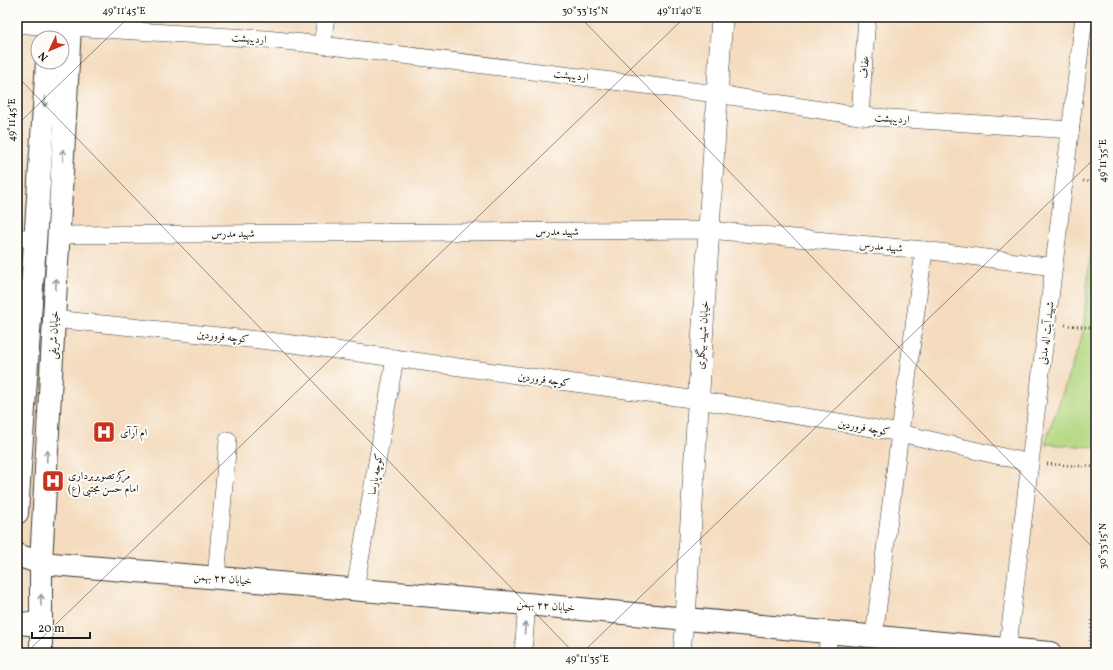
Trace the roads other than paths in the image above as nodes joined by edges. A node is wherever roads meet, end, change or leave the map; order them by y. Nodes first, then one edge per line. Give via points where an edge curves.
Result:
1 (326, 17) edge
2 (722, 17) edge
3 (867, 17) edge
4 (1084, 17) edge
5 (17, 24) edge
6 (57, 25) edge
7 (322, 45) junction
8 (46, 70) edge
9 (717, 94) junction
10 (860, 116) junction
11 (1071, 130) junction
12 (709, 230) junction
13 (58, 235) junction
14 (26, 238) edge
15 (924, 250) junction
16 (1054, 267) junction
17 (54, 319) junction
18 (396, 358) junction
19 (698, 400) junction
20 (900, 433) junction
21 (228, 440) dead end
22 (1030, 463) junction
23 (17, 513) edge
24 (17, 555) edge
25 (42, 563) junction
26 (216, 578) junction
27 (355, 589) junction
28 (527, 604) junction
29 (685, 618) junction
30 (17, 623) edge
31 (41, 625) junction
32 (874, 636) junction
33 (828, 643) edge
34 (1007, 651) edge
35 (41, 653) edge
36 (523, 653) edge
37 (682, 653) edge
38 (1050, 653) edge

1 - 7 street
2 - 9 street, خیابان شهید بیگلری
3 - 10 street, عفاف
4 - 11 street, شهید آیت اله مدنی
5 - 6 street, اردیبهشت
6 - 7 street, اردیبهشت
13 -> 6 main road, خیابان شریفی
7 - 9 street, اردیبهشت
8 -> 14 main road
9 - 10 street, اردیبهشت
9 - 12 street, خیابان شهید بیگلری
10 - 11 street, اردیبهشت
11 - 16 street, شهید آیت اله مدنی
12 - 13 street, شهید مدرس
12 - 15 street, شهید مدرس
12 - 19 street, خیابان شهید بیگلری
17 -> 13 main road, خیابان شریفی
14 - 23 main road
15 - 16 street, شهید مدرس
15 - 20 street
16 - 22 street, شهید آیت اله مدنی
17 - 18 street, کوچه فروردین via 278,342
25 -> 17 main road, خیابان شریفی
18 - 19 street, کوچه فروردین
18 - 27 street, کوچه پارسا
19 - 20 street, کوچه فروردین
19 - 29 street, خیابان شهید بیگلری
20 - 22 street, کوچه فروردین
20 - 32 street
21 - 26 street
22 - 34 street, شهید آیت اله مدنی
24 - 25 main road, خیابان ۲۲ بهمن
25 - 26 main road, خیابان ۲۲ بهمن
31 -> 25 main road, خیابان شریفی
26 - 27 main road, خیابان ۲۲ بهمن
27 - 28 main road, خیابان ۲۲ بهمن
28 - 29 main road, خیابان ۲۲ بهمن
36 -> 28 street
29 - 33 main road, خیابان ۲۲ بهمن
29 - 37 street, خیابان شهید بیگلری
30 - 31 main road
31 - 35 main road, خیابان شریفی
32 - 33 main road, خیابان ۲۲ بهمن
32 - 34 main road, خیابان ۲۲ بهمن
34 - 38 main road, خیابان ۲۲ بهمن

